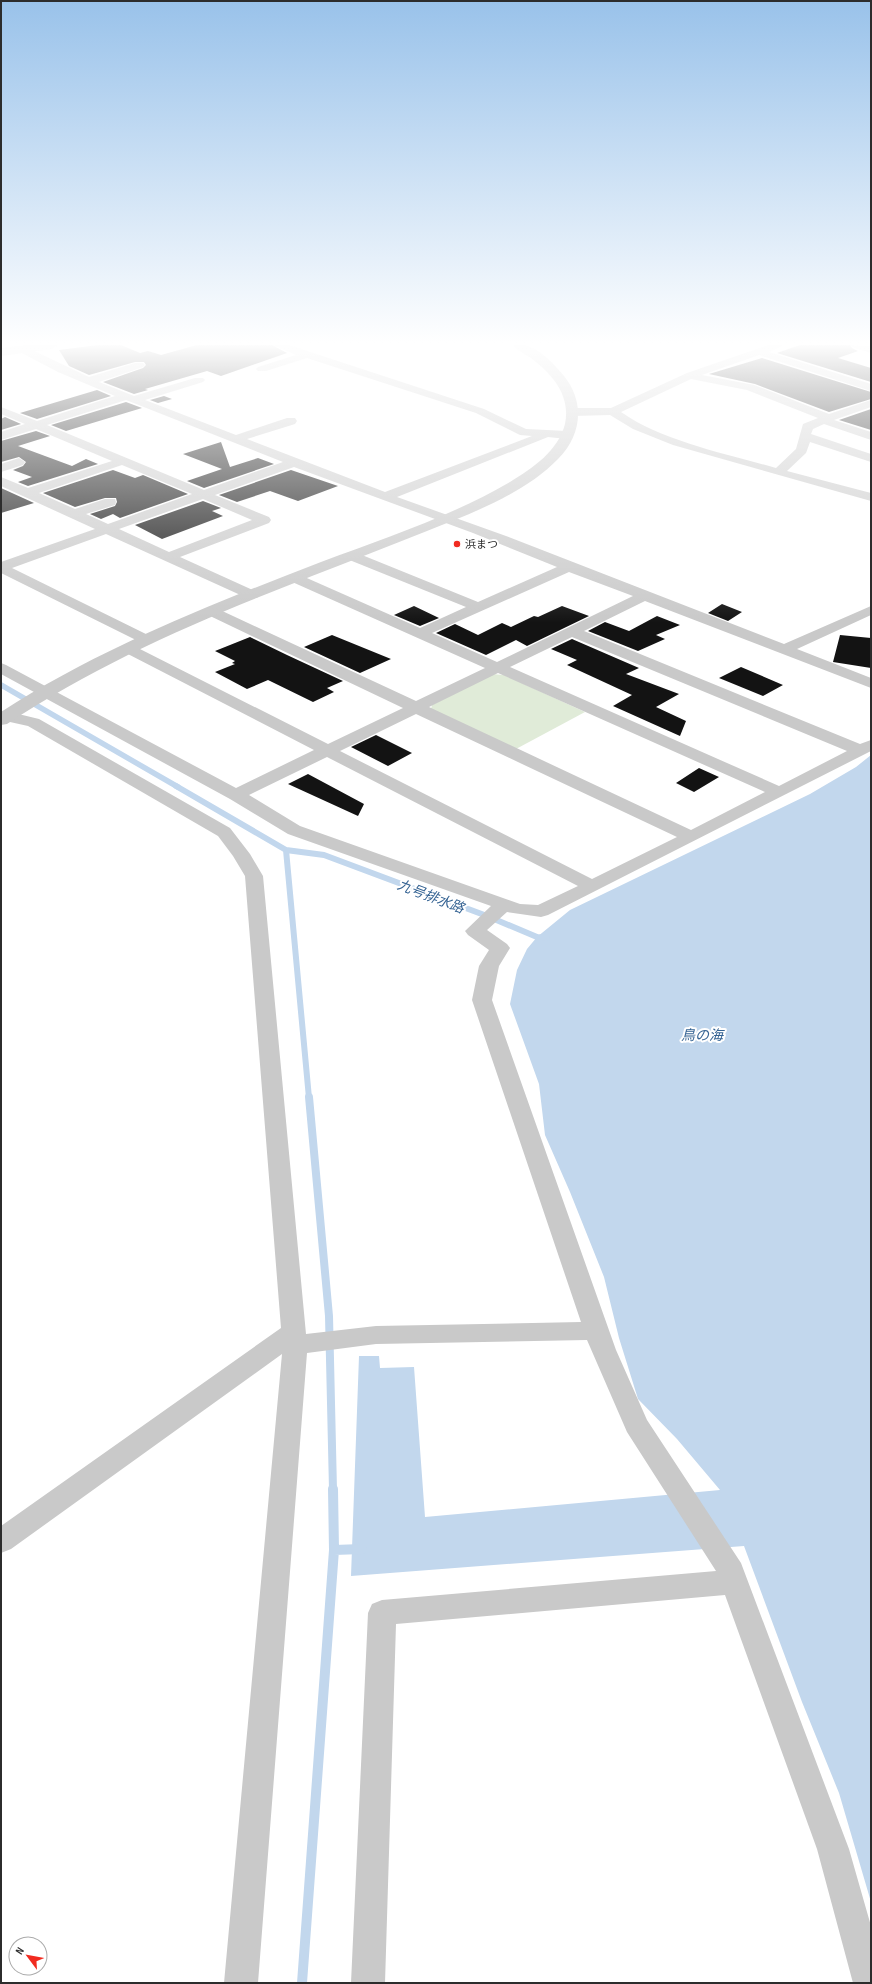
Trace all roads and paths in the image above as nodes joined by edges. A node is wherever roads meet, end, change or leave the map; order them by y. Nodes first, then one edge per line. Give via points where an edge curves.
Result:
1 (66, 438) edge
2 (232, 438) edge
3 (240, 438) edge
4 (509, 438) edge
5 (538, 438) edge
6 (566, 438) edge
7 (664, 438) edge
8 (805, 438) edge
9 (810, 438) edge
10 (236, 439) junction
11 (871, 458) edge
12 (123, 461) junction
13 (19, 462) dead end
14 (295, 462) junction
15 (1, 468) edge
16 (778, 472) junction
17 (1, 481) edge
18 (368, 490) junction
19 (28, 493) junction
20 (868, 494) edge
21 (204, 495) junction
22 (385, 497) junction
23 (110, 502) dead end
24 (74, 514) junction
25 (447, 517) junction
26 (108, 529) junction
27 (352, 556) junction
28 (169, 557) junction
29 (569, 567) junction
30 (1, 568) edge
31 (295, 578) junction
32 (252, 595) junction
33 (645, 596) junction
34 (478, 607) junction
35 (871, 610) edge
36 (213, 612) junction
37 (572, 632) junction
38 (420, 633) junction
39 (146, 640) junction
40 (129, 649) junction
41 (784, 650) junction
42 (498, 667) junction
43 (1, 668) edge
44 (871, 683) edge
45 (41, 695) junction
46 (415, 708) junction
47 (8, 715) edge
48 (866, 748) edge
49 (325, 751) junction
50 (780, 792) junction
51 (236, 795) junction
52 (691, 837) junction
53 (592, 886) junction
54 (502, 907) junction
55 (600, 1340) junction
56 (299, 1341) junction
57 (1, 1541) edge
58 (730, 1573) junction
59 (240, 1983) edge
60 (368, 1983) edge
61 (870, 1983) edge

1 - 12 street
2 - 10 street
3 - 10 street
4 - 18 street
5 - 22 street
6 - 25 street via 556,452 526,478
7 - 16 street
8 - 16 street via 802,450
9 - 11 street
10 - 14 street
12 - 19 street
12 - 21 street
13 - 15 street
14 - 18 street
14 - 21 street
16 - 20 street
17 - 19 street
18 - 22 street
19 - 24 street
21 - 26 street
21 - 28 street via 264,520
22 - 25 street
23 - 24 street
24 - 26 street
25 - 27 street
25 - 29 street
26 - 28 street
26 - 30 street
27 - 31 street
27 - 34 street
28 - 32 street
29 - 33 street
29 - 34 street
30 - 39 street
31 - 32 street
31 - 38 street
32 - 36 street
33 - 37 street
33 - 41 street
34 - 38 street
35 - 41 street
36 - 39 street
36 - 46 street
37 - 42 street
37 - 48 street
38 - 42 street
39 - 40 street
40 - 45 street
40 - 49 street
41 - 44 street
42 - 46 street
42 - 50 street
43 - 45 street
45 - 47 street
45 - 51 street
46 - 49 street
46 - 52 street
47 - 56 street via 33,722 224,832 254,876
48 - 50 street
49 - 51 street
49 - 53 street
50 - 52 street
51 - 54 street via 294,830
52 - 53 street
53 - 54 street via 541,911
54 - 55 street via 475,931 500,948 490,966 482,1000
55 - 56 street via 376,1335
55 - 58 street via 636,1426
56 - 57 street
56 - 59 street
58 - 60 street via 382,1613
58 - 61 street via 833,1850

